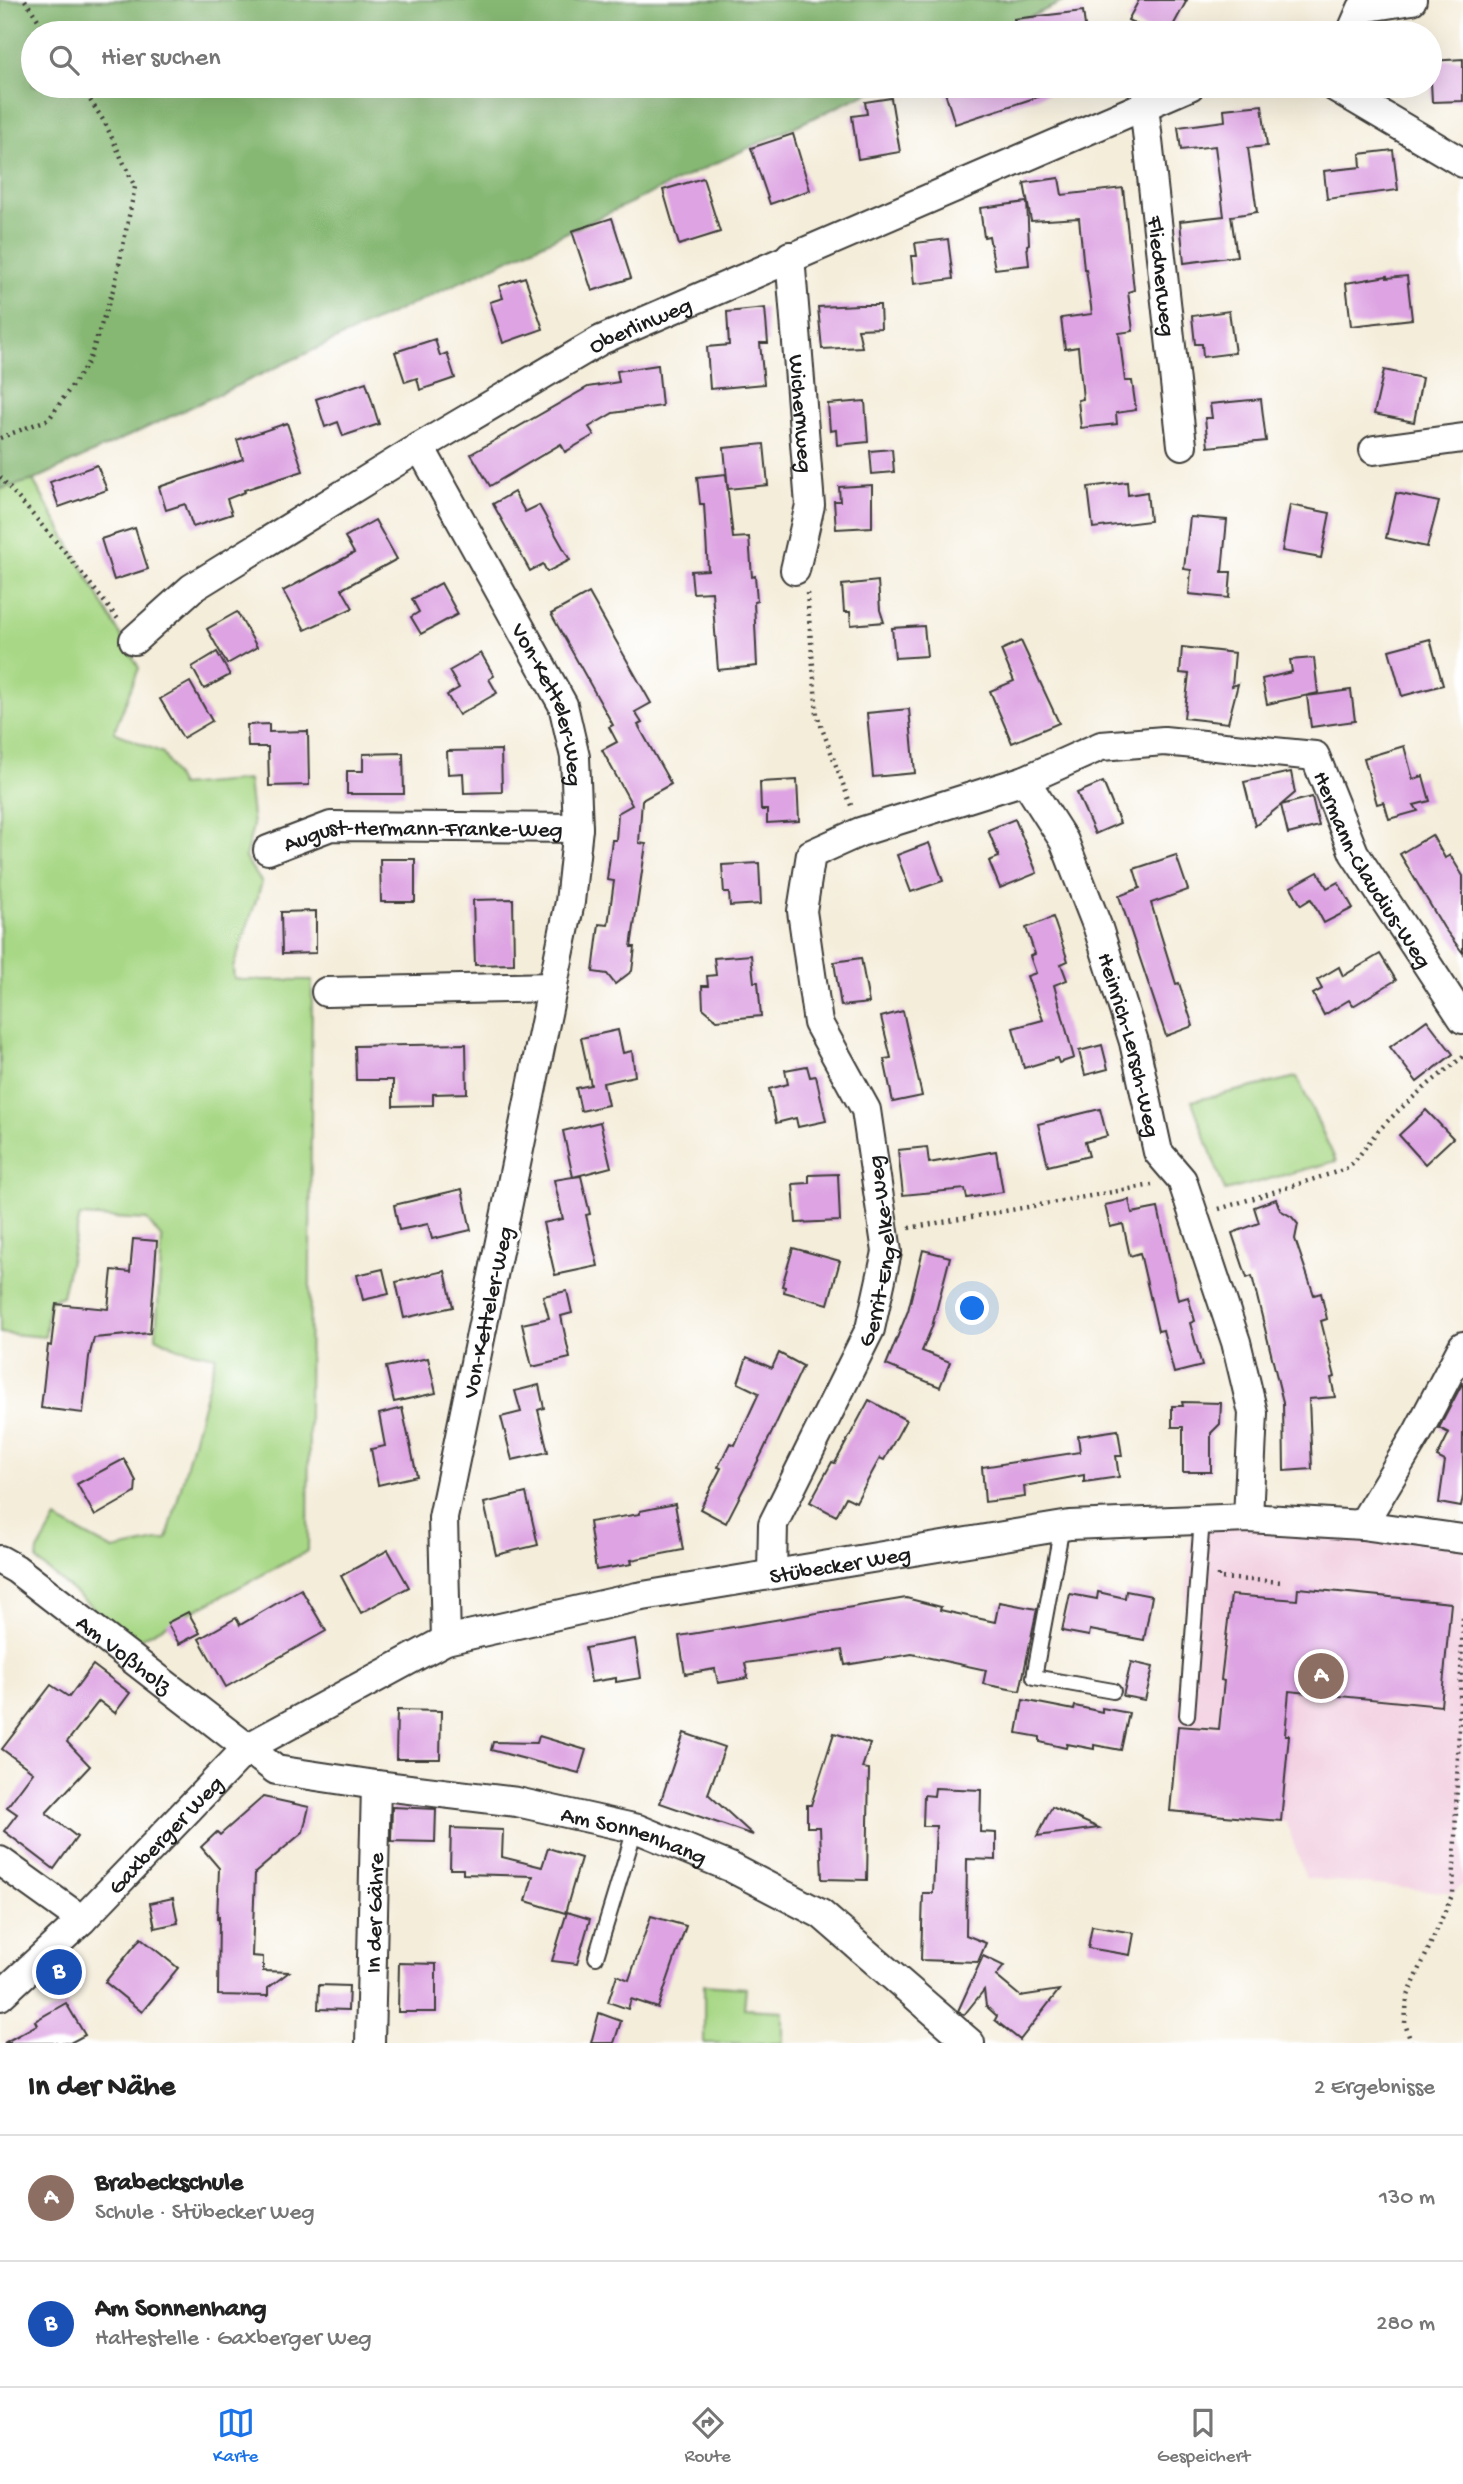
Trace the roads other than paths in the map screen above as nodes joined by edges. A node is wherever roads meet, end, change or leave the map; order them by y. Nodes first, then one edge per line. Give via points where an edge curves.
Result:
1 (1412, 0) edge
2 (1356, 21) edge
3 (1161, 98) edge
4 (1353, 98) edge
5 (1144, 105) junction
6 (1463, 163) edge
7 (790, 256) junction
8 (1463, 438) edge
9 (1182, 445) dead end
10 (420, 447) junction
11 (1374, 450) dead end
12 (795, 570) road end
13 (134, 640) road end
14 (1025, 780) junction
15 (578, 828) junction
16 (268, 850) dead end
17 (553, 987) junction
18 (327, 992) dead end
19 (1463, 1019) edge
20 (1463, 1346) edge
21 (1248, 1518) junction
22 (1202, 1519) junction
23 (1362, 1525) junction
24 (1062, 1526) junction
25 (1463, 1539) edge
26 (0, 1560) edge
27 (772, 1573) junction
28 (446, 1640) junction
29 (1114, 1691) dead end
30 (1187, 1715) dead end
31 (247, 1748) junction
32 (376, 1785) junction
33 (635, 1829) junction
34 (0, 1861) edge
35 (82, 1920) junction
36 (596, 1957) dead end
37 (0, 1996) edge
38 (370, 2043) edge
39 (970, 2043) edge

1 - 2 street via 1362,8
3 - 5 street, Oberlinweg
4 - 6 street
5 - 7 street, Oberlinweg
5 - 9 street, Fliednerweg
7 - 10 street, Oberlinweg via 601,340
7 - 12 street, Wichernweg via 810,505
8 - 11 street
10 - 13 street, Oberlinweg via 192,588
10 - 15 street, Von-Ketteler-Weg via 563,705 575,757
14 - 19 street, Hermann-Claudius-Weg via 1101,746 1164,741 1315,756 1354,853
14 - 21 street, Heinrich-Lersch-Weg via 1064,841 1098,928 1134,1042 1158,1152 1182,1180 1236,1342 1253,1413
14 - 27 street, Gerrit-Engelke-Weg via 860,832 811,854 802,911 818,1023 866,1110 887,1252 870,1329 773,1524
15 - 16 street, August-Hermann-Franke-Weg via 331,826
15 - 17 street, Von-Ketteler-Weg via 570,902
17 - 18 street
17 - 28 street, Von-Ketteler-Weg via 443,1518
20 - 23 street
21 - 22 street, Stübecker Weg
21 - 23 street, Stübecker Weg
22 - 24 street, Stübecker Weg
22 - 30 lane
23 - 25 street, Stübecker Weg
24 - 27 street, Stübecker Weg
24 - 29 lane via 1034,1677
26 - 31 street, Am Voßholz
27 - 28 street, Stübecker Weg via 637,1597
28 - 31 street, Stübecker Weg
31 - 32 street, Am Sonnenhang via 276,1770
31 - 35 street, Gaxberger Weg
32 - 33 street, Am Sonnenhang via 517,1802
32 - 38 street, In der Gähre
33 - 36 lane
33 - 39 street, Am Sonnenhang via 730,1867 821,1914
34 - 35 street
35 - 37 street, Gaxberger Weg

